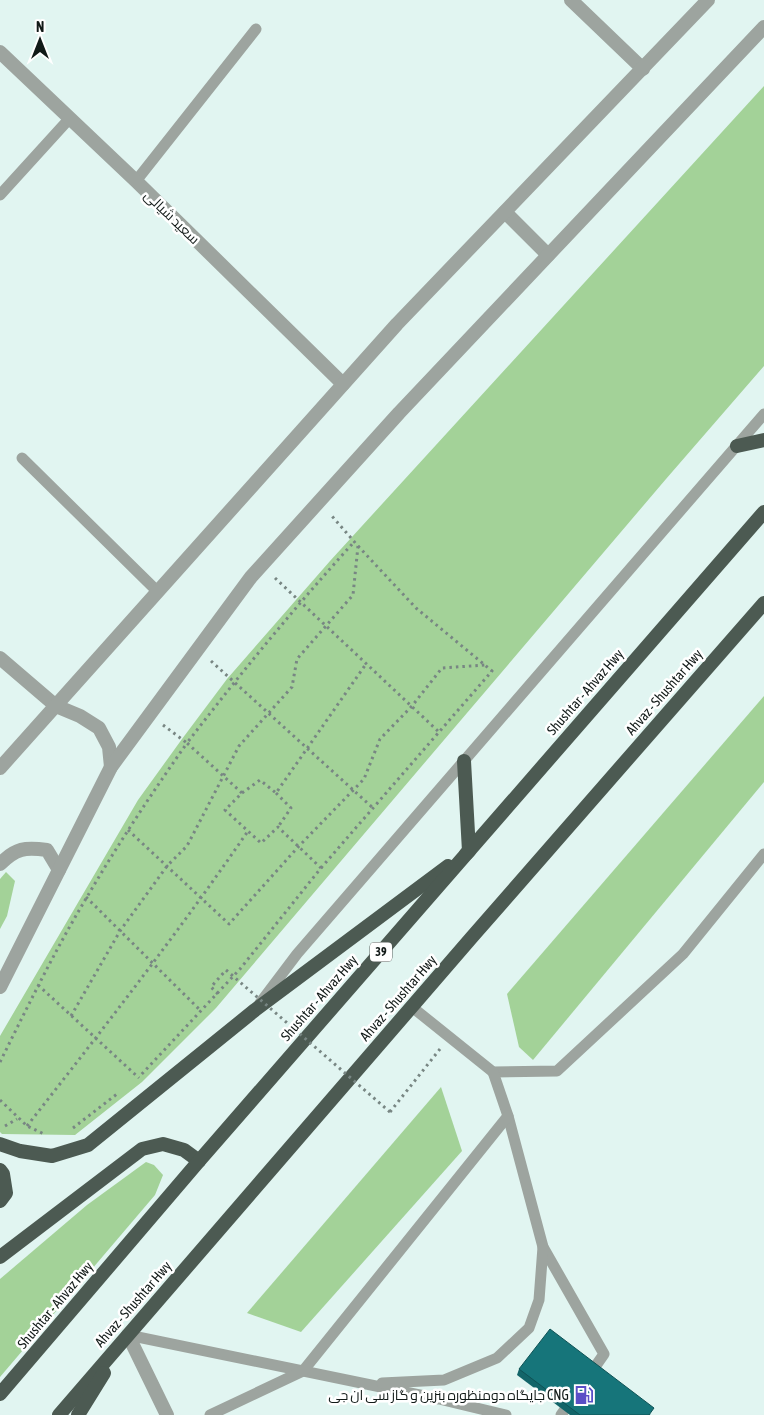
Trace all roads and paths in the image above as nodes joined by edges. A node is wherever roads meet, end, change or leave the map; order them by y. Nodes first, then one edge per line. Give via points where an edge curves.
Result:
1 (571, 0) edge
2 (708, 0) edge
3 (764, 27) edge
4 (256, 28) dead end
5 (0, 52) edge
6 (642, 69) junction
7 (70, 118) junction
8 (136, 181) junction
9 (0, 195) edge
10 (505, 212) junction
11 (548, 255) junction
12 (343, 384) junction
13 (764, 414) edge
14 (764, 440) edge
15 (737, 446) junction
16 (22, 458) dead end
17 (319, 502) junction
18 (764, 512) edge
19 (354, 542) junction
20 (358, 546) junction
21 (261, 566) junction
22 (157, 591) junction
23 (300, 602) junction
24 (764, 603) edge
25 (326, 626) junction
26 (198, 650) junction
27 (0, 658) edge
28 (366, 664) junction
29 (485, 665) junction
30 (235, 681) junction
31 (56, 706) junction
32 (412, 706) junction
33 (269, 713) junction
34 (150, 715) junction
35 (439, 732) junction
36 (187, 743) junction
37 (307, 749) junction
38 (464, 762) junction
39 (111, 767) junction
40 (0, 768) edge
41 (224, 776) junction
42 (354, 790) junction
43 (242, 793) junction
44 (276, 793) junction
45 (373, 808) junction
46 (278, 827) junction
47 (128, 830) junction
48 (248, 832) junction
49 (298, 846) junction
50 (470, 851) junction
51 (764, 854) edge
52 (0, 864) edge
53 (167, 866) junction
54 (321, 868) junction
55 (59, 870) junction
56 (86, 897) junction
57 (202, 898) junction
58 (120, 931) junction
59 (154, 964) junction
60 (38, 985) junction
61 (0, 987) edge
62 (218, 994) junction
63 (412, 1007) junction
64 (254, 1010) junction
65 (201, 1011) junction
66 (71, 1016) junction
67 (450, 1037) junction
68 (96, 1038) junction
69 (0, 1062) edge
70 (493, 1072) junction
71 (138, 1078) junction
72 (131, 1084) dead end
73 (124, 1089) dead end
74 (0, 1100) edge
75 (508, 1116) junction
76 (17, 1118) junction
77 (27, 1126) junction
78 (0, 1129) edge
79 (71, 1130) dead end
80 (49, 1136) dead end
81 (0, 1144) edge
82 (199, 1160) junction
83 (0, 1170) edge
84 (0, 1202) edge
85 (543, 1247) junction
86 (0, 1257) edge
87 (128, 1335) junction
88 (303, 1371) junction
89 (365, 1384) junction
90 (0, 1394) edge
91 (59, 1415) edge
92 (78, 1415) edge
93 (167, 1415) edge
94 (210, 1415) edge
95 (506, 1415) edge
96 (561, 1415) edge

1 - 6 street
2 - 6 street
3 - 11 street
4 - 8 lane
5 - 7 street, سعید شیالی
6 - 10 street
7 - 8 street, سعید شیالی
7 - 9 lane
8 - 12 street, سعید شیالی
10 - 11 street
10 - 12 street
11 - 17 street
12 - 22 street
13 - 15 lane
14 - 15 highway
15 - 38 lane
16 - 22 lane
17 - 19 path
17 - 21 street
18 - 50 highway, Shushtar - Ahvaz Hwy / 39
19 - 20 path
19 - 23 path
20 - 25 path via 354,594
20 - 29 path via 416,608
21 - 23 path
21 - 26 street
22 - 31 street
23 - 25 path
23 - 30 path
24 - 63 highway, Ahvaz - Shushtar Hwy
25 - 28 path
25 - 33 path via 297,659 292,687
26 - 30 path
26 - 34 street
27 - 31 street
28 - 32 path
28 - 37 path
29 - 32 path via 442,668
29 - 35 path via 492,671
30 - 33 path
30 - 36 path
31 - 39 street via 99,728 109,747
31 - 40 street
32 - 35 path
32 - 42 path via 380,739 364,779
33 - 37 path
33 - 41 path via 240,746
34 - 36 path
34 - 39 street
35 - 45 path
36 - 41 path
36 - 47 path
37 - 42 path
37 - 44 path
38 - 50 highway
38 - 64 lane via 297,954
39 - 55 street
41 - 43 path
41 - 53 path via 187,846
42 - 45 path
42 - 49 path
43 - 44 path via 260,780
43 - 48 path via 225,810
44 - 46 path via 291,808
45 - 54 path
46 - 48 path via 261,843
46 - 49 path
47 - 53 path
47 - 56 path
48 - 57 path
49 - 54 path
49 - 57 path via 229,924
50 - 64 highway
50 - 82 highway, Shushtar - Ahvaz Hwy / 39
51 - 70 lane via 683,954 557,1071
52 - 55 street via 12,852 30,848 47,850
53 - 57 path
53 - 58 path
54 - 62 path
55 - 61 street
56 - 58 path
56 - 60 path
57 - 59 path
58 - 59 path
58 - 66 path
59 - 65 path
59 - 68 path
60 - 66 path
60 - 69 path
62 - 65 path
62 - 67 path, bridge via 211,987 226,970 390,1112
63 - 67 lane
63 - 87 highway, Ahvaz - Shushtar Hwy
64 - 81 highway via 88,1144 52,1156
65 - 71 path
66 - 68 path
67 - 70 lane
68 - 71 path
68 - 77 path
70 - 75 lane
71 - 72 path
73 - 79 path
74 - 76 path
75 - 85 lane
75 - 88 lane
76 - 77 path
76 - 78 path
77 - 80 path
82 - 86 highway via 184,1150 162,1144 142,1149
82 - 90 highway, Shushtar - Ahvaz Hwy / 39
83 - 84 highway via 6,1193
85 - 89 lane via 538,1300 529,1328 497,1358 444,1380
85 - 96 lane via 604,1354
87 - 88 lane
87 - 91 highway, Ahvaz - Shushtar Hwy
87 - 92 highway
87 - 93 street
88 - 89 lane
88 - 94 lane
89 - 95 lane

